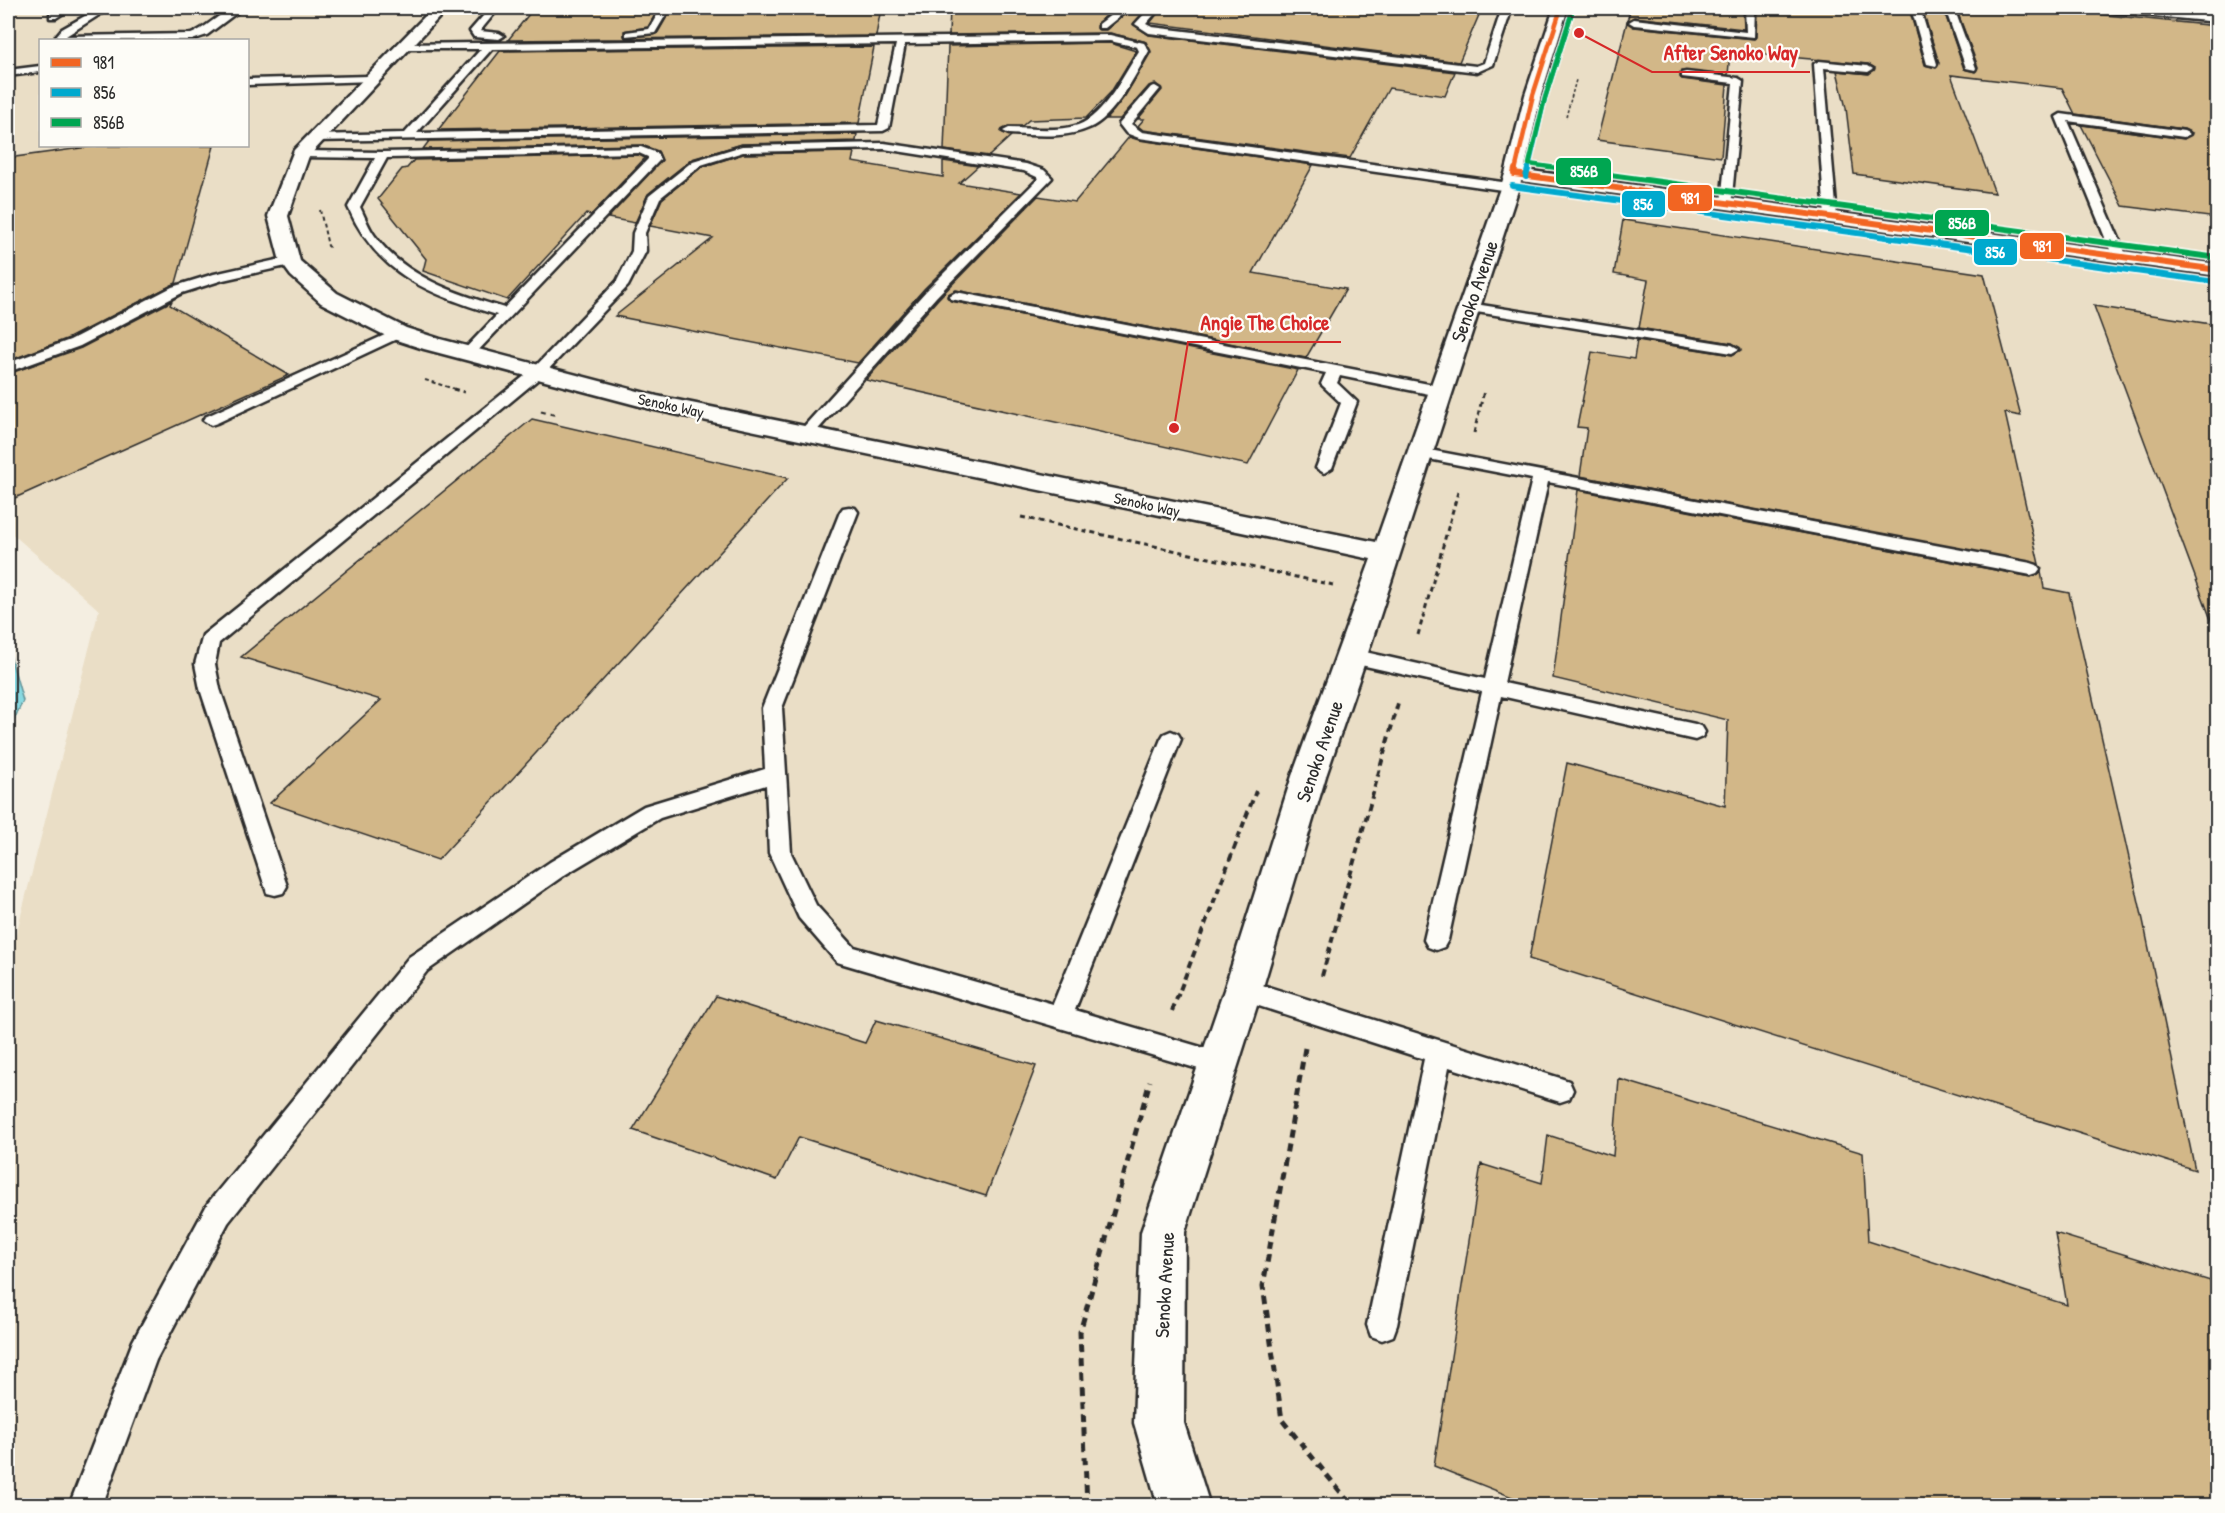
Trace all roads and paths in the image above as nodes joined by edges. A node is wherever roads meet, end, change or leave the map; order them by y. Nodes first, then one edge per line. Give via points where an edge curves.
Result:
1 (66, 8) edge
2 (105, 8) edge
3 (238, 8) edge
4 (441, 8) edge
5 (494, 8) edge
6 (665, 8) edge
7 (1125, 8) edge
8 (1155, 8) edge
9 (1507, 8) edge
10 (1561, 8) edge
11 (1750, 8) edge
12 (1915, 8) edge
13 (1949, 8) edge
14 (2101, 8) edge
15 (54, 16) dead end
16 (2217, 19) edge
17 (1634, 22) dead end
18 (1102, 26) dead end
19 (901, 41) junction
20 (490, 45) junction
21 (402, 47) junction
22 (1932, 64) dead end
23 (1971, 68) dead end
24 (39, 69) edge
25 (1868, 69) dead end
26 (8, 73) edge
27 (1686, 75) dead end
28 (370, 79) junction
29 (249, 82) edge
30 (1155, 89) dead end
31 (1010, 131) dead end
32 (2184, 134) dead end
33 (408, 136) junction
34 (313, 138) junction
35 (300, 154) junction
36 (331, 155) junction
37 (383, 155) junction
38 (1511, 180) junction
39 (1727, 203) junction
40 (1832, 218) junction
41 (336, 253) dead end
42 (2120, 257) junction
43 (290, 261) junction
44 (2217, 270) edge
45 (956, 296) dead end
46 (1469, 307) junction
47 (507, 313) junction
48 (398, 333) junction
49 (1732, 349) dead end
50 (468, 353) junction
51 (8, 368) edge
52 (1335, 370) junction
53 (537, 373) junction
54 (1487, 381) dead end
55 (1439, 391) junction
56 (211, 420) dead end
57 (807, 432) junction
58 (1419, 453) junction
59 (1467, 462) junction
60 (1324, 468) dead end
61 (1541, 476) junction
62 (849, 512) dead end
63 (1385, 553) junction
64 (2031, 569) dead end
65 (1352, 656) junction
66 (1408, 669) junction
67 (1492, 688) junction
68 (1695, 732) dead end
69 (1171, 739) dead end
70 (775, 774) junction
71 (275, 886) dead end
72 (1436, 940) dead end
73 (1243, 990) junction
74 (1312, 1011) junction
75 (1060, 1017) junction
76 (1439, 1051) junction
77 (1219, 1063) junction
78 (1560, 1089) dead end
79 (1382, 1325) dead end
80 (85, 1506) edge
81 (1184, 1506) edge
82 (1352, 1506) edge

1 - 15 lane
2 - 3 lane via 65,31 63,39 192,37 204,33
4 - 21 street, Senoko Way
5 - 6 lane via 475,31 477,35 638,34 652,31
7 - 18 lane
8 - 9 lane via 1140,24 1149,30 1477,69 1488,65
10 - 38 street, Senoko Avenue
11 - 17 lane via 1751,35
12 - 22 lane
13 - 23 lane
14 - 16 lane
19 - 20 lane
19 - 31 lane via 1110,38 1141,45 1144,51 1122,87 1092,123 1070,129
19 - 33 lane via 883,128
20 - 21 lane
20 - 33 lane
21 - 28 street, Senoko Way
24 - 26 lane
25 - 40 lane via 1819,64
27 - 39 lane via 1738,81
28 - 29 lane
28 - 34 street, Senoko Way
30 - 38 lane via 1125,124 1130,131
32 - 42 lane via 2061,117
33 - 34 lane
34 - 35 street, Senoko Way
35 - 36 lane
35 - 43 street, Senoko Way via 278,216
36 - 37 lane
36 - 41 path via 317,196 328,246
37 - 47 lane via 354,207 371,241 405,272 467,302
37 - 47 lane via 641,150 653,155 654,160 642,173
38 - 39 street
38 - 46 street, Senoko Avenue
39 - 40 street
40 - 42 street
42 - 44 street
43 - 48 street, Senoko Way via 329,298
43 - 51 lane via 177,290 75,343
45 - 52 lane
46 - 49 lane
46 - 55 street, Senoko Avenue
47 - 50 lane
48 - 50 street, Senoko Way
48 - 56 lane
50 - 53 street, Senoko Way
52 - 55 lane
52 - 60 lane via 1329,384 1349,402
53 - 57 street, Senoko Way via 655,403
53 - 57 lane via 623,283 639,251 639,233 655,196 697,163 742,149 884,146 1026,168 1046,178 931,294
53 - 71 lane via 210,640 205,664 210,690
54 - 59 path
55 - 58 street, Senoko Avenue
57 - 63 street, Senoko Way
58 - 59 lane
58 - 63 street, Senoko Avenue
59 - 61 lane
59 - 66 path
61 - 64 lane
61 - 67 lane
62 - 70 lane via 772,708
63 - 65 street, Senoko Avenue
65 - 66 lane
65 - 73 street, Senoko Avenue via 1309,776
66 - 67 lane
66 - 74 path
67 - 68 lane
67 - 72 lane
69 - 75 lane
70 - 75 lane via 780,853 807,911 846,955
70 - 80 lane via 652,812 558,868 418,964 218,1213 144,1352
73 - 74 lane
73 - 77 street, Senoko Avenue
74 - 76 lane
74 - 82 path via 1263,1286 1282,1420
75 - 77 lane
76 - 78 lane
76 - 79 lane
77 - 81 street, Senoko Avenue via 1163,1232 1159,1423

